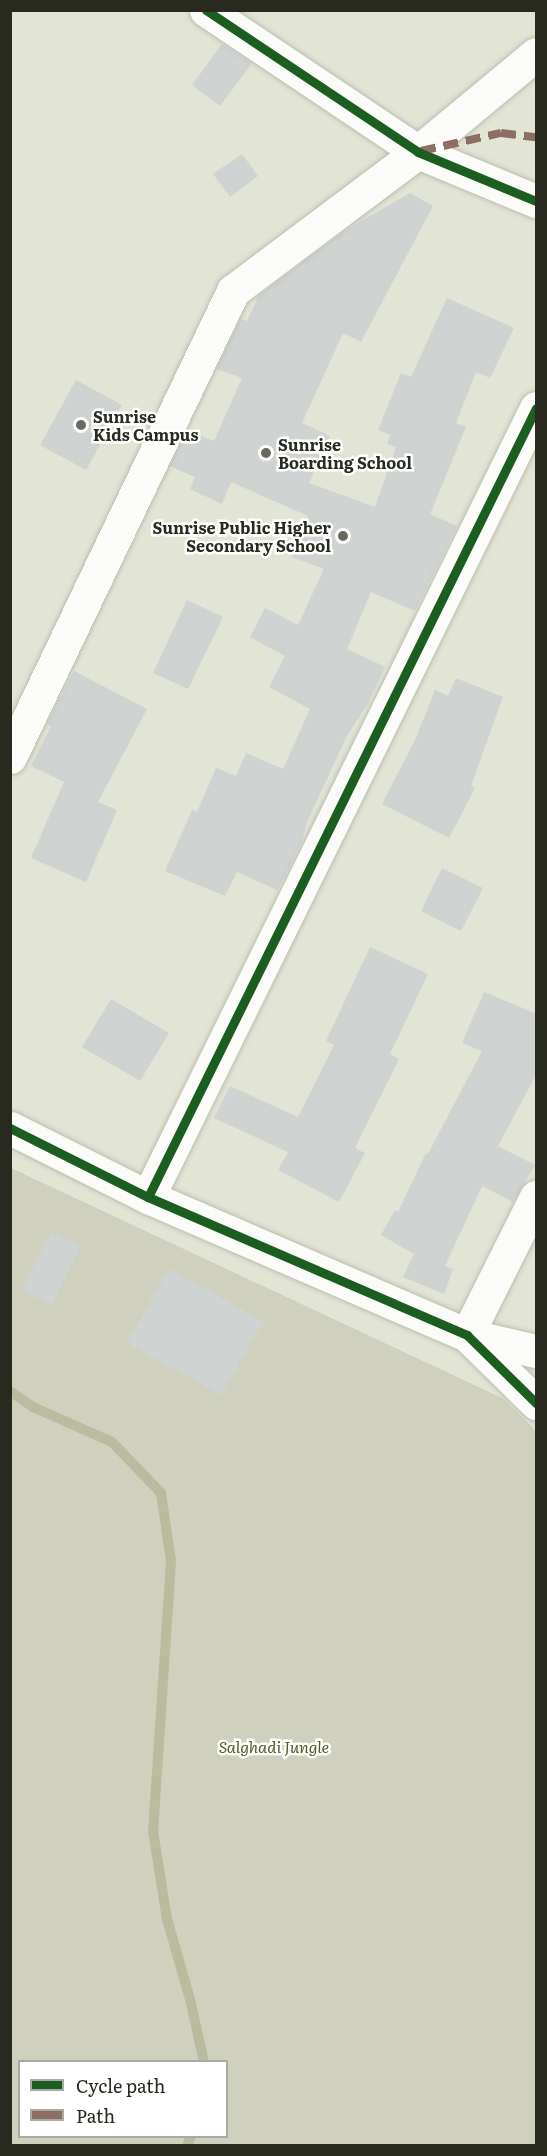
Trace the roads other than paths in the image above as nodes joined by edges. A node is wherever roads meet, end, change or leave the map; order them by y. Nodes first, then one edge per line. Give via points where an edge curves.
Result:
1 (206, 10) edge
2 (537, 54) edge
3 (418, 152) junction
4 (537, 201) edge
5 (537, 408) edge
6 (10, 757) edge
7 (10, 1128) edge
8 (148, 1197) junction
9 (537, 1197) edge
10 (467, 1335) junction
11 (537, 1350) edge
12 (537, 1402) edge

1 - 3 street
2 - 3 street
3 - 4 street
3 - 6 street via 233,291
5 - 8 street
7 - 8 street
8 - 10 street
9 - 10 street
10 - 11 street
10 - 12 street

